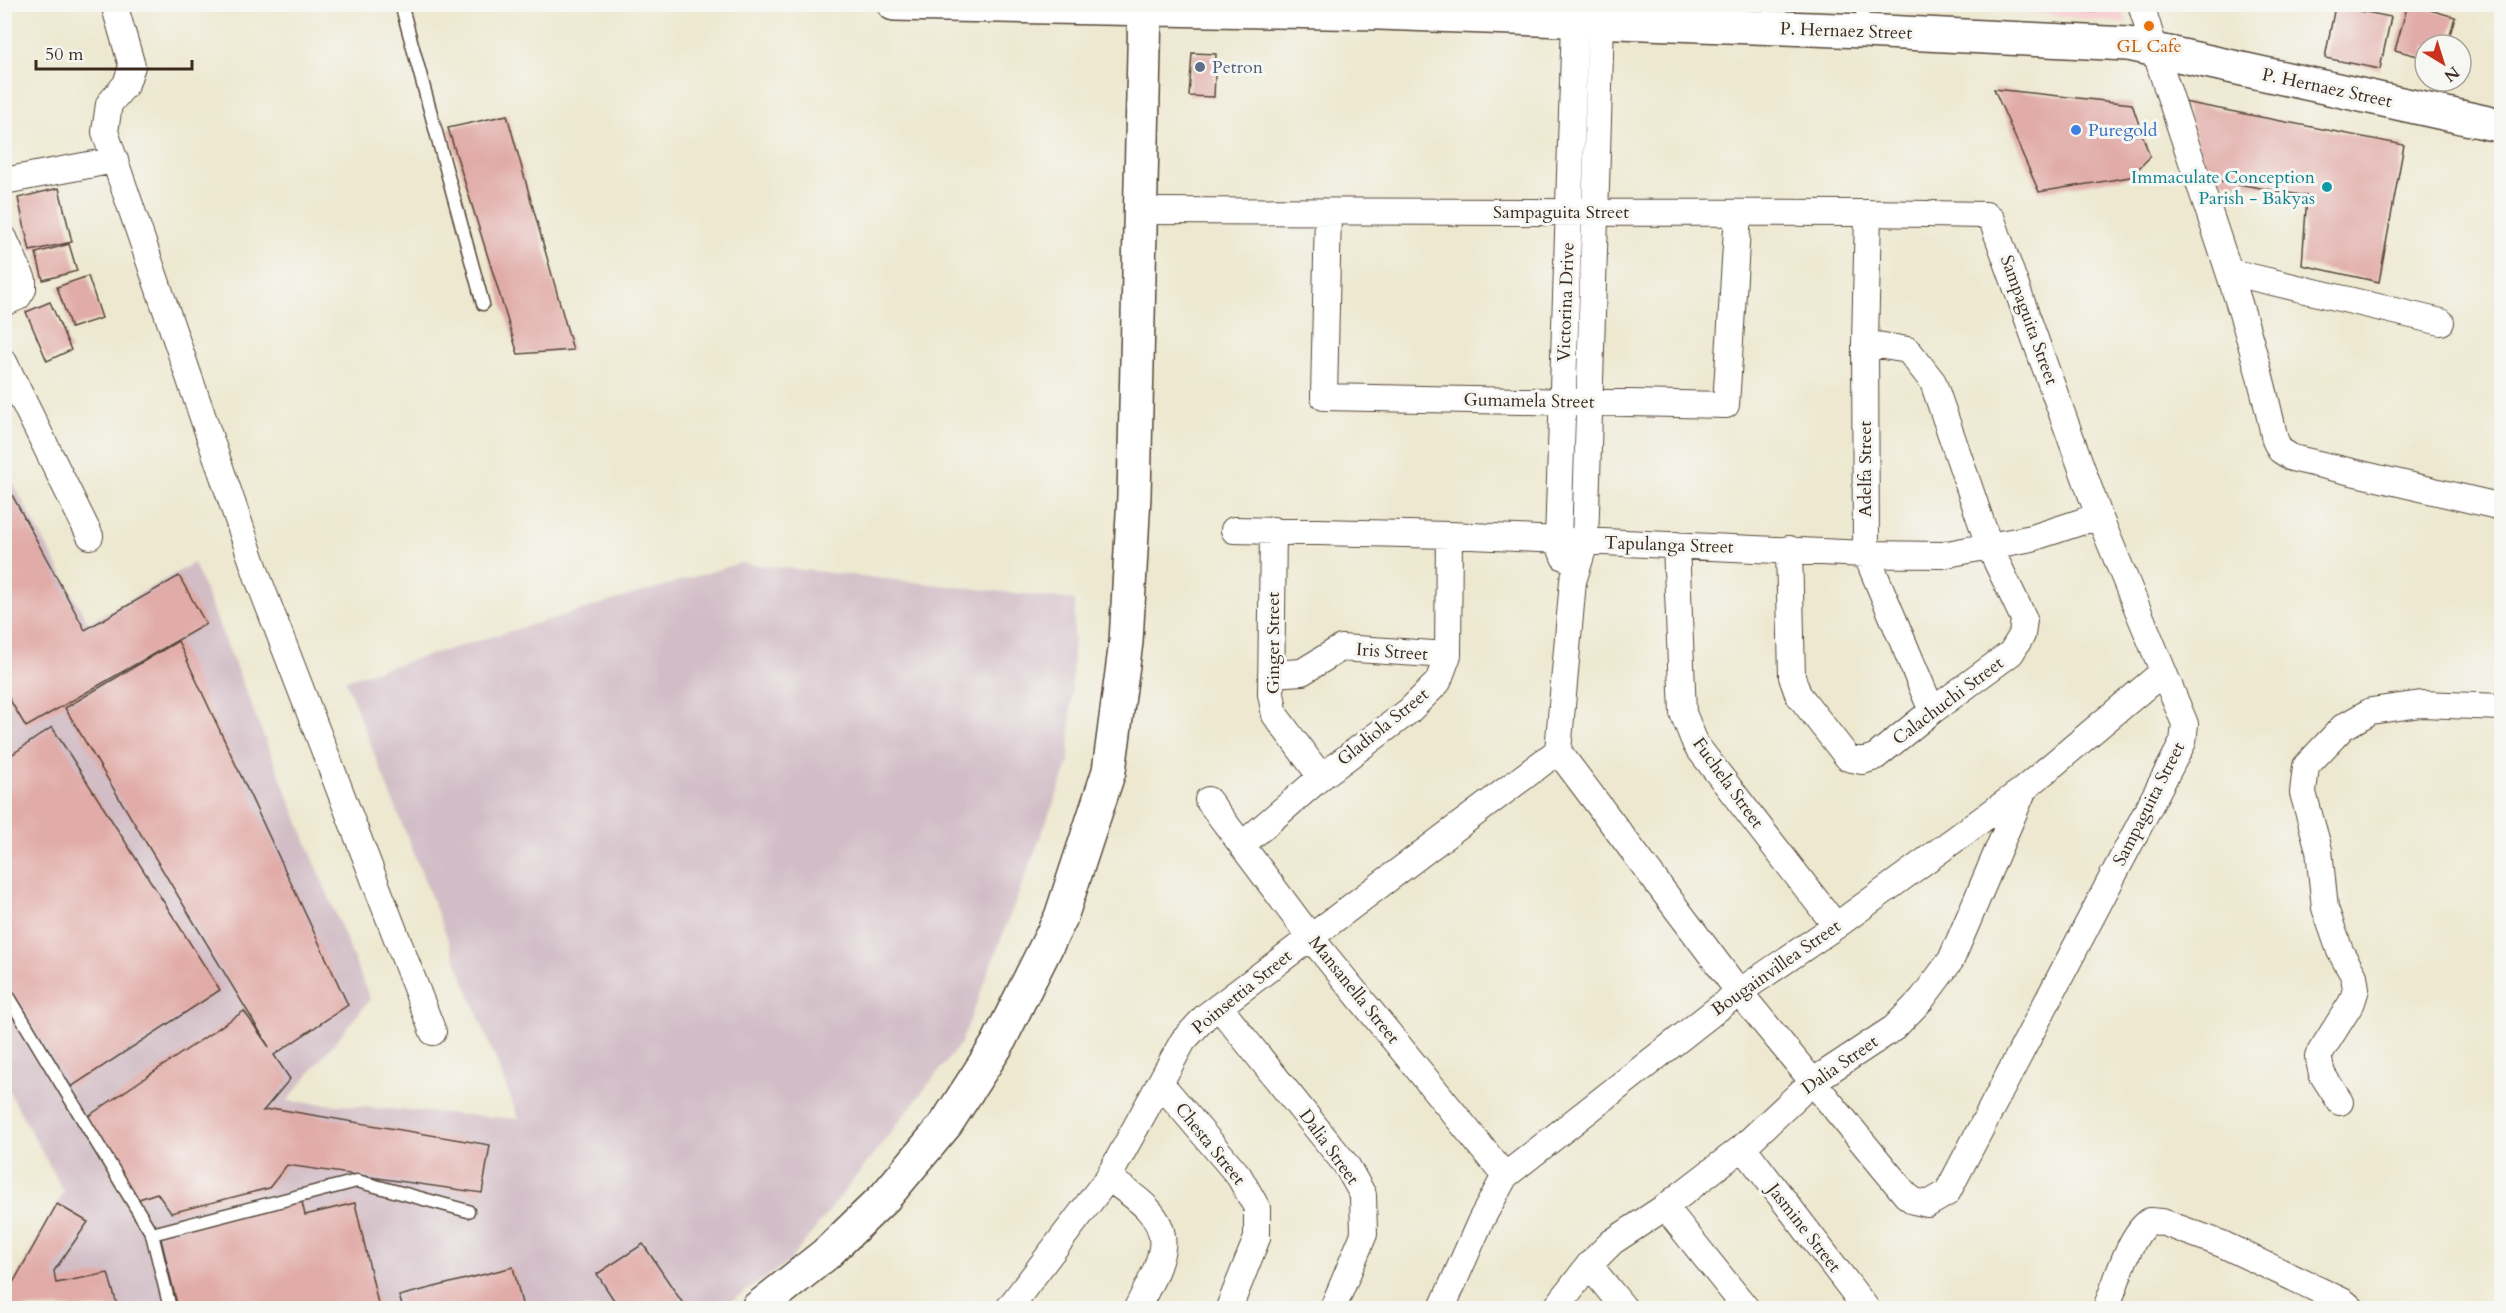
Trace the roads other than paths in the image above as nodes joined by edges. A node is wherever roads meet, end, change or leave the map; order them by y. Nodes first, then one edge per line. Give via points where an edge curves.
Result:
1 (114, 4) edge
2 (401, 4) edge
3 (894, 4) edge
4 (2140, 4) edge
5 (963, 5) edge
6 (1145, 8) junction
7 (1379, 9) edge
8 (1863, 18) edge
9 (1588, 22) junction
10 (2154, 50) junction
11 (2502, 126) edge
12 (115, 160) junction
13 (4, 181) edge
14 (1140, 212) junction
15 (1328, 212) junction
16 (1569, 212) junction
17 (1595, 212) junction
18 (1738, 213) junction
19 (1868, 213) junction
20 (4, 238) edge
21 (2230, 272) junction
22 (4, 303) edge
23 (483, 304) dead end
24 (2441, 322) dead end
25 (1865, 344) junction
26 (4, 362) edge
27 (1563, 402) junction
28 (1589, 403) junction
29 (2502, 507) edge
30 (2099, 516) junction
31 (1234, 530) dead end
32 (1273, 530) junction
33 (1449, 535) junction
34 (90, 536) dead end
35 (1558, 541) junction
36 (1585, 543) junction
37 (1676, 546) junction
38 (1990, 548) junction
39 (1789, 549) junction
40 (1866, 554) junction
41 (1573, 581) junction
42 (1448, 655) junction
43 (2163, 672) junction
44 (1271, 674) junction
45 (2502, 707) edge
46 (1932, 711) junction
47 (1558, 751) junction
48 (1321, 777) junction
49 (2024, 789) junction
50 (1208, 800) dead end
51 (1242, 845) junction
52 (1836, 926) junction
53 (1311, 938) junction
54 (4, 989) edge
55 (1739, 992) junction
56 (1219, 1007) junction
57 (433, 1032) dead end
58 (1812, 1082) junction
59 (1161, 1084) junction
60 (2340, 1102) dead end
61 (1743, 1147) junction
62 (1505, 1176) junction
63 (1108, 1178) junction
64 (1665, 1207) junction
65 (468, 1212) dead end
66 (152, 1234) junction
67 (1589, 1265) junction
68 (170, 1308) edge
69 (758, 1308) edge
70 (1009, 1308) edge
71 (1137, 1308) edge
72 (1229, 1308) edge
73 (1333, 1308) edge
74 (1442, 1308) edge
75 (1556, 1308) edge
76 (1624, 1308) edge
77 (1746, 1308) edge
78 (1866, 1308) edge
79 (2106, 1308) edge
80 (2351, 1308) edge

1 - 12 street via 132,66 126,84 109,104 105,132
2 - 23 lane
3 - 5 main road, P. Hernaez Street
4 - 10 street
5 - 6 main road, P. Hernaez Street
6 - 7 main road, P. Hernaez Street
6 - 14 main road
7 - 9 main road, P. Hernaez Street
8 - 9 main road, P. Hernaez Street
8 - 10 main road, P. Hernaez Street
9 - 16 street, Victorina Drive
9 - 17 street, Victorina Drive
10 - 11 main road, P. Hernaez Street
10 - 21 street
12 - 13 street
12 - 57 street via 260,581
14 - 15 street, Sampaguita Street
14 - 69 main road via 1134,496 1126,642 1109,771 1061,917 997,1045 946,1124 877,1205 826,1254
15 - 16 street, Sampaguita Street
15 - 27 street, Gumamela Street via 1324,397
16 - 17 street, Sampaguita Street
16 - 27 street, Victorina Drive
17 - 18 street, Sampaguita Street
17 - 28 street, Victorina Drive
18 - 19 street, Sampaguita Street
18 - 28 street, Gumamela Street via 1726,405
19 - 25 street, Adelfa Street
19 - 30 street, Sampaguita Street via 1986,215 1992,220
20 - 22 street via 23,289 18,297
21 - 24 street
21 - 29 street via 2280,450 2292,458
25 - 38 street, Calachuchi Street via 1908,350 1933,382
25 - 40 street, Adelfa Street
26 - 34 street
27 - 28 street, Gumamela Street
27 - 35 street, Victorina Drive
28 - 36 street, Victorina Drive
30 - 38 street, Tapulanga Street
30 - 43 street, Sampaguita Street
31 - 32 street, Tapulanga Street
32 - 33 street, Tapulanga Street
32 - 44 street, Ginger Street
33 - 35 street, Tapulanga Street
33 - 42 street, Gladiola Street
35 - 36 street, Tapulanga Street
35 - 41 street, Victorina Drive
36 - 37 street, Tapulanga Street
36 - 41 street, Victorina Drive
37 - 39 street, Tapulanga Street
37 - 52 street, Fuchela Street via 1683,713 1689,729 1696,745
38 - 40 street, Tapulanga Street via 1942,555
38 - 46 street, Calachuchi Street via 2024,619 2022,635 2011,653
39 - 40 street, Tapulanga Street
39 - 46 street, Calachuchi Street via 1792,677 1798,694 1848,758 1862,761 1875,757
40 - 46 street, Adelfa Street
41 - 47 street, Victorina Drive
42 - 44 street, Iris Street via 1341,648 1302,672
42 - 48 street, Gladiola Street via 1438,682 1409,711
43 - 49 street, Bougainvillea Street
43 - 58 street, Sampaguita Street via 2185,724 2183,742 1947,1193 1928,1204 1906,1195
44 - 48 street, Ginger Street via 1275,715
45 - 60 street via 2421,704 2371,711 2343,727 2306,766 2303,793 2319,850 2325,908 2356,989 2318,1056 2322,1074
47 - 53 street, Poinsettia Street
47 - 55 street
48 - 51 street, Gladiola Street
49 - 52 street, Bougainvillea Street
49 - 58 street, Dalia Street via 1951,960 1894,1028
50 - 51 street, Mansanella Street
51 - 53 street, Mansanella Street
52 - 55 street, Bougainvillea Street
53 - 56 street, Poinsettia Street
53 - 62 street, Mansanella Street
54 - 66 lane
55 - 58 street
55 - 62 street, Bougainvillea Street
56 - 59 street, Poinsettia Street via 1183,1041
56 - 73 street, Dalia Street via 1347,1166 1363,1195 1364,1234
58 - 61 street, Dalia Street
59 - 63 street, Poinsettia Street
59 - 72 street, Chesta Street via 1239,1176 1257,1208 1257,1238
61 - 64 street, Dalia Street
61 - 78 street, Jasmine Street
62 - 74 street, Bougainvillea Street
63 - 70 street, Poinsettia Street
63 - 71 street via 1139,1199 1159,1224 1163,1247
64 - 67 street, Dalia Street via 1612,1242
64 - 77 street
65 - 66 lane via 357,1181
66 - 68 lane
67 - 75 street, Dalia Street
67 - 76 street
79 - 80 street via 2136,1236 2150,1221 2222,1244

